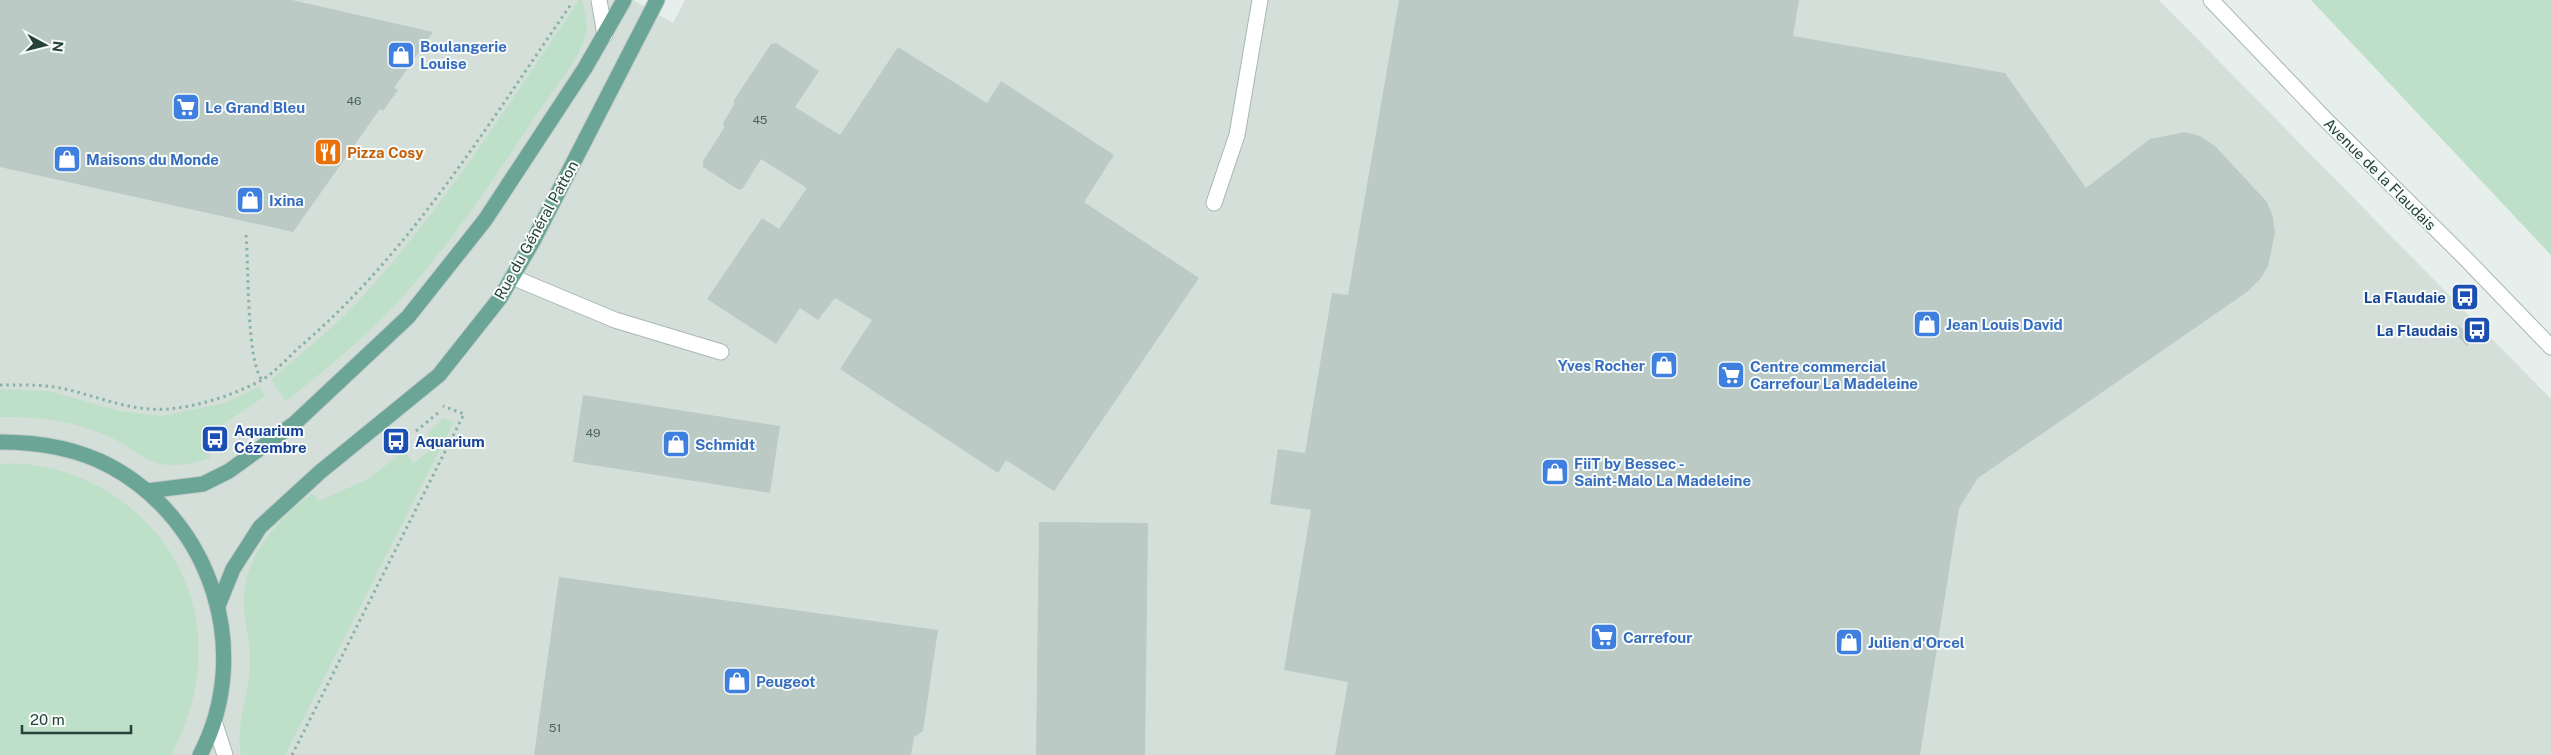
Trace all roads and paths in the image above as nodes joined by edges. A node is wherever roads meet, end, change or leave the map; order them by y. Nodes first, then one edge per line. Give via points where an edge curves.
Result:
1 (573, 0) edge
2 (599, 0) edge
3 (624, 0) edge
4 (657, 0) edge
5 (1260, 0) edge
6 (2211, 0) edge
7 (605, 35) junction
8 (1214, 203) dead end
9 (246, 235) dead end
10 (512, 277) junction
11 (2551, 347) edge
12 (721, 352) dead end
13 (262, 380) junction
14 (0, 385) edge
15 (414, 433) dead end
16 (0, 442) edge
17 (147, 491) junction
18 (218, 606) junction
19 (214, 721) junction
20 (200, 755) edge
21 (225, 755) edge
22 (292, 755) edge

1 - 13 path via 444,187 392,253 362,289
2 - 7 street
3 - 7 main road
4 - 10 main road, Rue du Général Patton
5 - 8 street via 1237,135
6 - 11 street, Avenue de la Flaudais via 2317,112
7 - 17 main road via 484,220 408,317 295,423 229,471 203,484
9 - 13 path via 252,349 256,372
10 - 12 street via 615,320
10 - 18 main road, Rue du Général Patton via 500,298 439,375 320,472 260,527 233,569
13 - 14 path via 214,400 169,409 123,406 62,388
15 - 22 path via 436,416 443,405 464,414
16 - 17 main road via 67,449 109,466
17 - 18 main road via 175,519 192,543 206,568
18 - 19 main road via 224,663 222,692
19 - 20 main road
19 - 21 street

